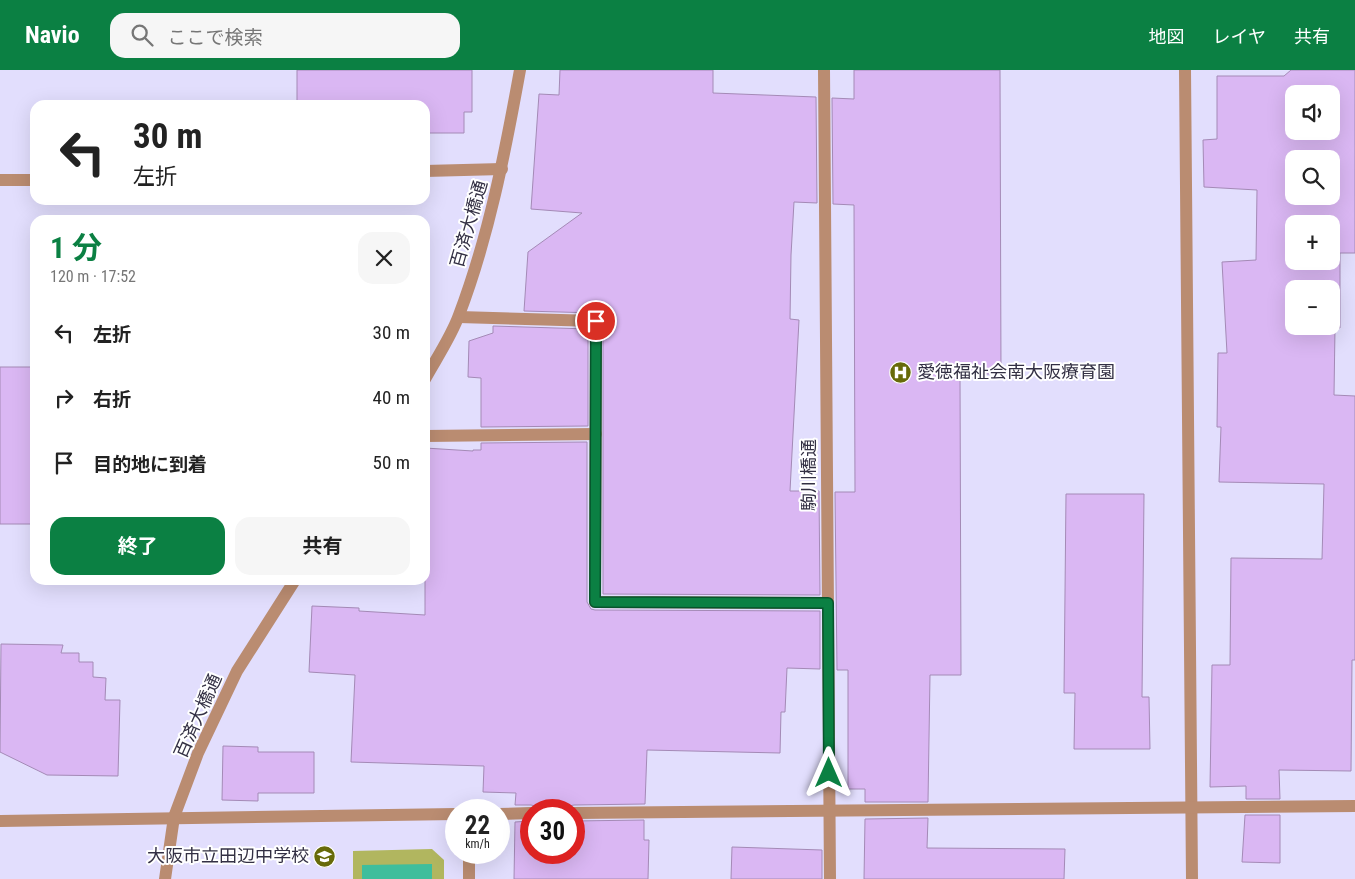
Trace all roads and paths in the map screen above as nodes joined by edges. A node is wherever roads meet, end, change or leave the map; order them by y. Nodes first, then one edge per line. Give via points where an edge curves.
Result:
1 (520, 70) edge
2 (824, 70) edge
3 (1185, 70) edge
4 (502, 170) junction
5 (430, 171) edge
6 (0, 180) edge
7 (30, 180) edge
8 (459, 317) junction
9 (430, 371) edge
10 (596, 434) junction
11 (430, 436) edge
12 (292, 585) edge
13 (828, 603) junction
14 (1355, 806) edge
15 (1191, 807) junction
16 (829, 811) junction
17 (585, 813) edge
18 (445, 814) edge
19 (174, 817) junction
20 (0, 821) edge
21 (469, 864) edge
22 (165, 879) edge
23 (470, 879) edge
24 (830, 879) edge
25 (1192, 879) edge

1 - 4 street, 百済大橋通
2 - 13 street, 駒川橋通
3 - 15 street
4 - 5 street
4 - 8 street, 百済大橋通 via 485,240
6 - 7 street
8 - 9 street, 百済大橋通
8 - 10 street via 596,321
10 - 11 street
10 - 13 street via 595,602
12 - 19 street, 百済大橋通 via 237,671 198,753
13 - 16 street, 駒川橋通
14 - 15 street
15 - 16 street
15 - 25 street
16 - 17 street
16 - 24 street, 駒川橋通
18 - 19 street
19 - 20 street
19 - 22 street, 百済大橋通
21 - 23 street

